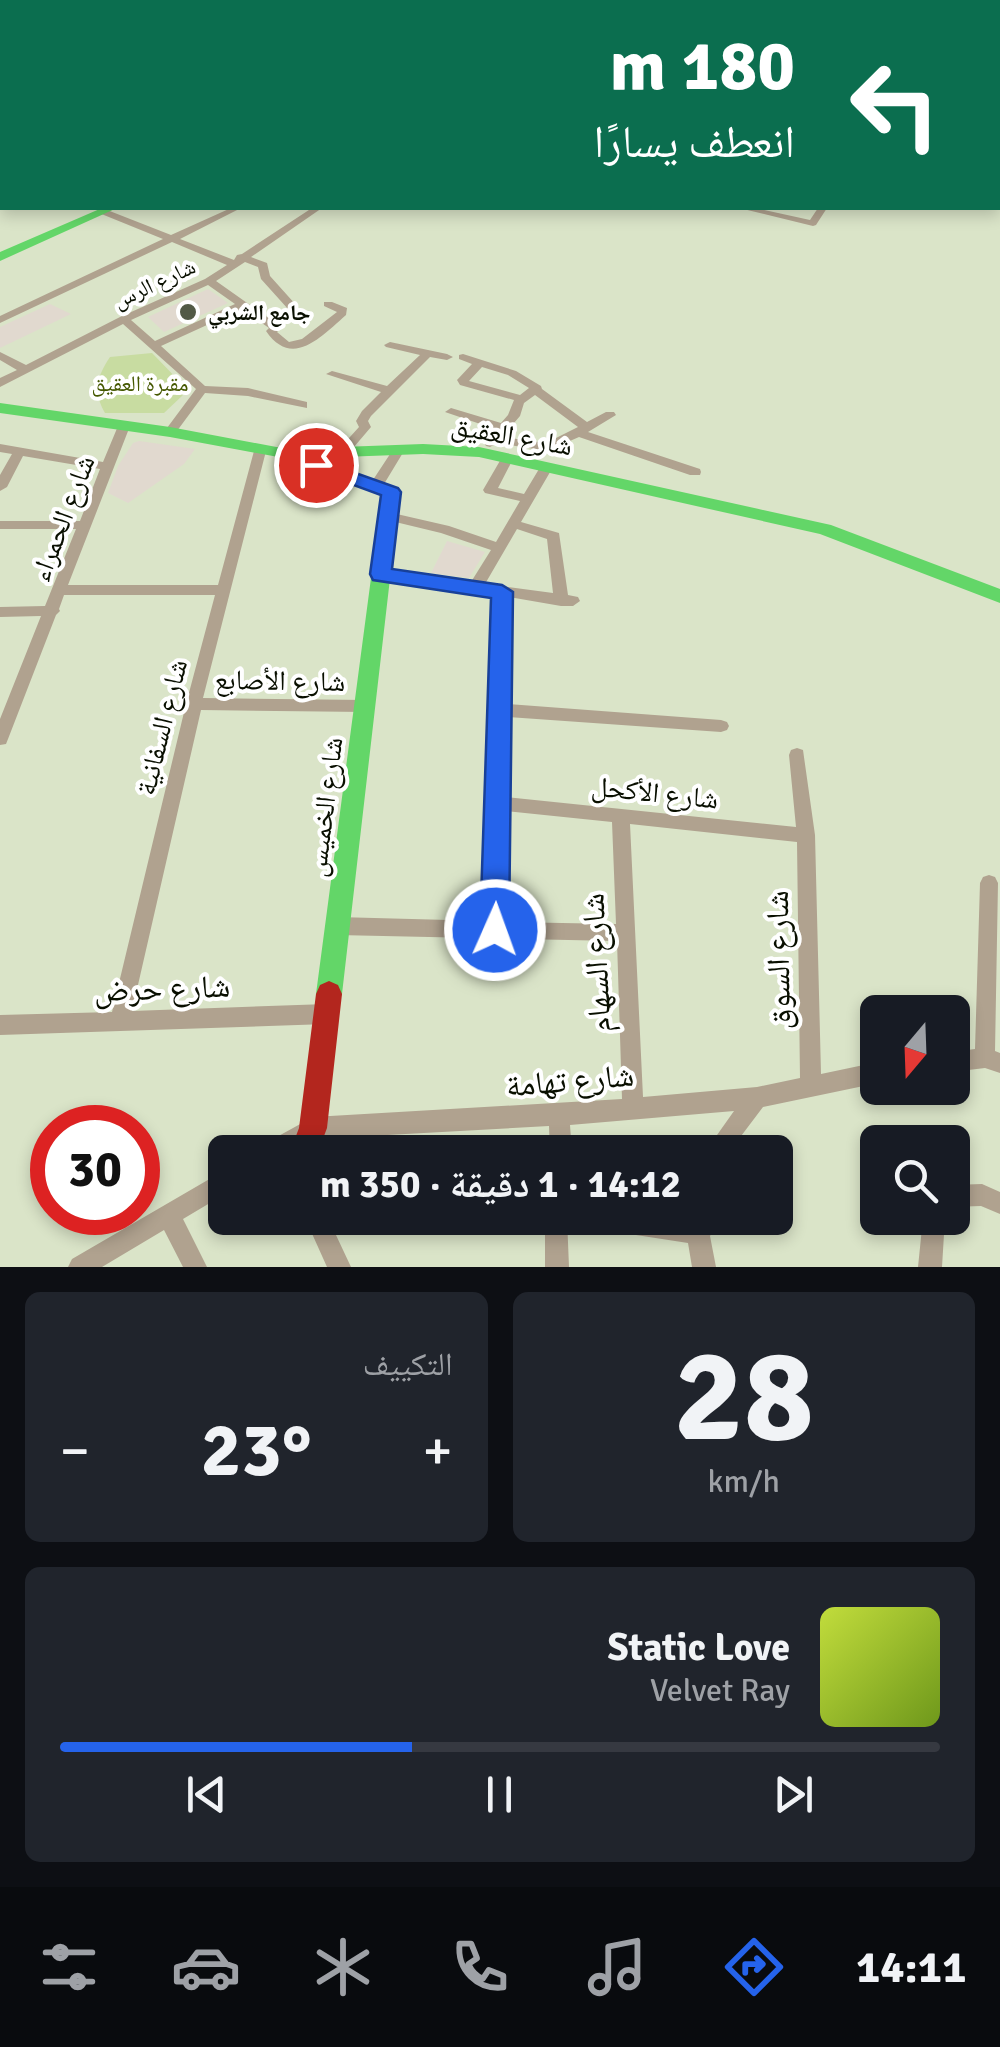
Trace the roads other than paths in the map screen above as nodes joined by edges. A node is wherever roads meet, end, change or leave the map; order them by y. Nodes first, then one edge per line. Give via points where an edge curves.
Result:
1 (106, 210) edge
2 (233, 210) edge
3 (315, 210) edge
4 (753, 210) edge
5 (820, 210) edge
6 (170, 240) junction
7 (0, 257) edge
8 (236, 260) junction
9 (209, 281) junction
10 (244, 304) junction
11 (328, 304) dead end
12 (292, 307) dead end
13 (124, 319) junction
14 (0, 320) edge
15 (155, 345) junction
16 (390, 345) dead end
17 (428, 353) junction
18 (0, 355) edge
19 (447, 357) dead end
20 (464, 358) dead end
21 (480, 362) junction
22 (26, 370) junction
23 (332, 374) dead end
24 (0, 383) edge
25 (202, 389) junction
26 (536, 390) junction
27 (390, 391) junction
28 (522, 399) junction
29 (303, 405) dead end
30 (0, 408) edge
31 (451, 412) dead end
32 (610, 415) dead end
33 (124, 426) junction
34 (582, 430) junction
35 (170, 432) junction
36 (493, 440) junction
37 (0, 448) edge
38 (260, 451) junction
39 (344, 451) junction
40 (398, 451) junction
41 (20, 452) junction
42 (287, 454) junction
43 (507, 459) junction
44 (108, 468) junction
45 (548, 468) junction
46 (695, 472) dead end
47 (0, 487) edge
48 (384, 489) junction
49 (529, 499) junction
50 (388, 516) junction
51 (514, 524) junction
52 (0, 525) edge
53 (86, 525) junction
54 (500, 548) junction
55 (381, 574) junction
56 (475, 588) junction
57 (61, 590) junction
58 (224, 590) junction
59 (502, 592) junction
60 (1000, 596) edge
61 (0, 612) edge
62 (53, 612) junction
63 (194, 704) junction
64 (365, 706) junction
65 (500, 710) junction
66 (721, 726) dead end
67 (0, 738) edge
68 (797, 754) dead end
69 (499, 803) junction
70 (620, 816) junction
71 (806, 834) junction
72 (989, 884) dead end
73 (337, 926) junction
74 (495, 930) junction
75 (623, 933) junction
76 (327, 1014) junction
77 (120, 1018) junction
78 (0, 1024) edge
79 (993, 1061) edge
80 (860, 1075) edge
81 (811, 1084) junction
82 (758, 1098) junction
83 (633, 1106) junction
84 (559, 1115) junction
85 (313, 1128) junction
86 (301, 1135) edge
87 (310, 1135) edge
88 (560, 1135) edge
89 (729, 1135) edge
90 (208, 1190) edge
91 (970, 1195) edge
92 (1000, 1204) edge
93 (168, 1214) junction
94 (324, 1235) edge
95 (556, 1235) edge
96 (704, 1235) edge
97 (933, 1235) edge
98 (80, 1267) edge
99 (195, 1267) edge
100 (339, 1267) edge
101 (556, 1267) edge
102 (704, 1267) edge
103 (930, 1267) edge

1 - 6 street
1 - 7 main road
2 - 6 street
3 - 8 street, شارع الرس
4 - 5 street via 813,223
6 - 8 street
6 - 14 street
8 - 9 street, شارع الرس
8 - 12 street via 262,265 264,277
9 - 10 street
9 - 13 street, شارع الرس
10 - 11 street via 276,328 276,341 296,347 342,313
10 - 15 street
13 - 15 street
13 - 22 street, شارع الرس
15 - 25 street
16 - 17 street
17 - 19 street
17 - 27 street
18 - 22 street
20 - 21 street
21 - 26 street
21 - 28 street via 462,382
22 - 24 street, شارع الرس
23 - 27 street
25 - 29 street
25 - 35 street
26 - 28 street
26 - 34 street
27 - 39 street
28 - 36 street
30 - 33 main road, شارع العقيق
31 - 36 street
32 - 34 street
33 - 35 main road, شارع العقيق
33 - 44 street, شارع الحمراء
34 - 36 street via 547,447
34 - 46 street
35 - 38 main road, شارع العقيق
36 - 40 main road, شارع العقيق
36 - 43 main road, شارع العقيق
37 - 41 street
38 - 42 main road, شارع العقيق
38 - 58 street, شارع السفانية
39 - 40 main road, شارع العقيق
39 - 42 main road, شارع العقيق
40 - 48 street
41 - 44 street
41 - 47 street
42 - 48 main road
43 - 45 main road, شارع العقيق
43 - 49 street via 490,490
44 - 53 street, شارع الحمراء
45 - 49 street
45 - 60 main road, شارع العقيق via 825,529
48 - 50 main road, شارع الخميس
49 - 51 street
50 - 54 street
50 - 55 main road, شارع الخميس
51 - 54 street
51 - 59 street via 554,536 567,601
52 - 53 street
53 - 57 street, شارع الحمراء
54 - 56 street
55 - 56 street
55 - 64 main road, شارع الخميس
56 - 59 street
57 - 58 street
57 - 62 street, شارع الحمراء
58 - 63 street, شارع السفانية
59 - 65 street
61 - 62 street
62 - 67 street, شارع الحمراء
63 - 64 street, شارع الأصابع
63 - 77 street, شارع السفانية
64 - 73 main road, شارع الخميس
65 - 66 street
65 - 69 street
68 - 71 street, شارع السوق
69 - 70 street, شارع الأكحل
69 - 74 street
70 - 71 street, شارع الأكحل
70 - 75 street, شارع السهام
71 - 81 street, شارع السوق
72 - 79 street
73 - 74 street
73 - 76 main road, شارع الخميس
74 - 75 street
75 - 83 street, شارع السهام
76 - 77 street, شارع حرض
76 - 85 main road, شارع الخميس
77 - 78 street, شارع حرض
80 - 81 street, شارع تهامة
81 - 82 street, شارع تهامة
82 - 83 street, شارع تهامة
82 - 89 street
83 - 84 street, شارع تهامة
84 - 85 street, شارع تهامة
84 - 88 street
85 - 86 street, شارع تهامة
85 - 87 main road, شارع الخميس
90 - 93 street
91 - 92 street
93 - 98 street
93 - 99 street
94 - 100 street
95 - 101 street
96 - 102 street
97 - 103 street

